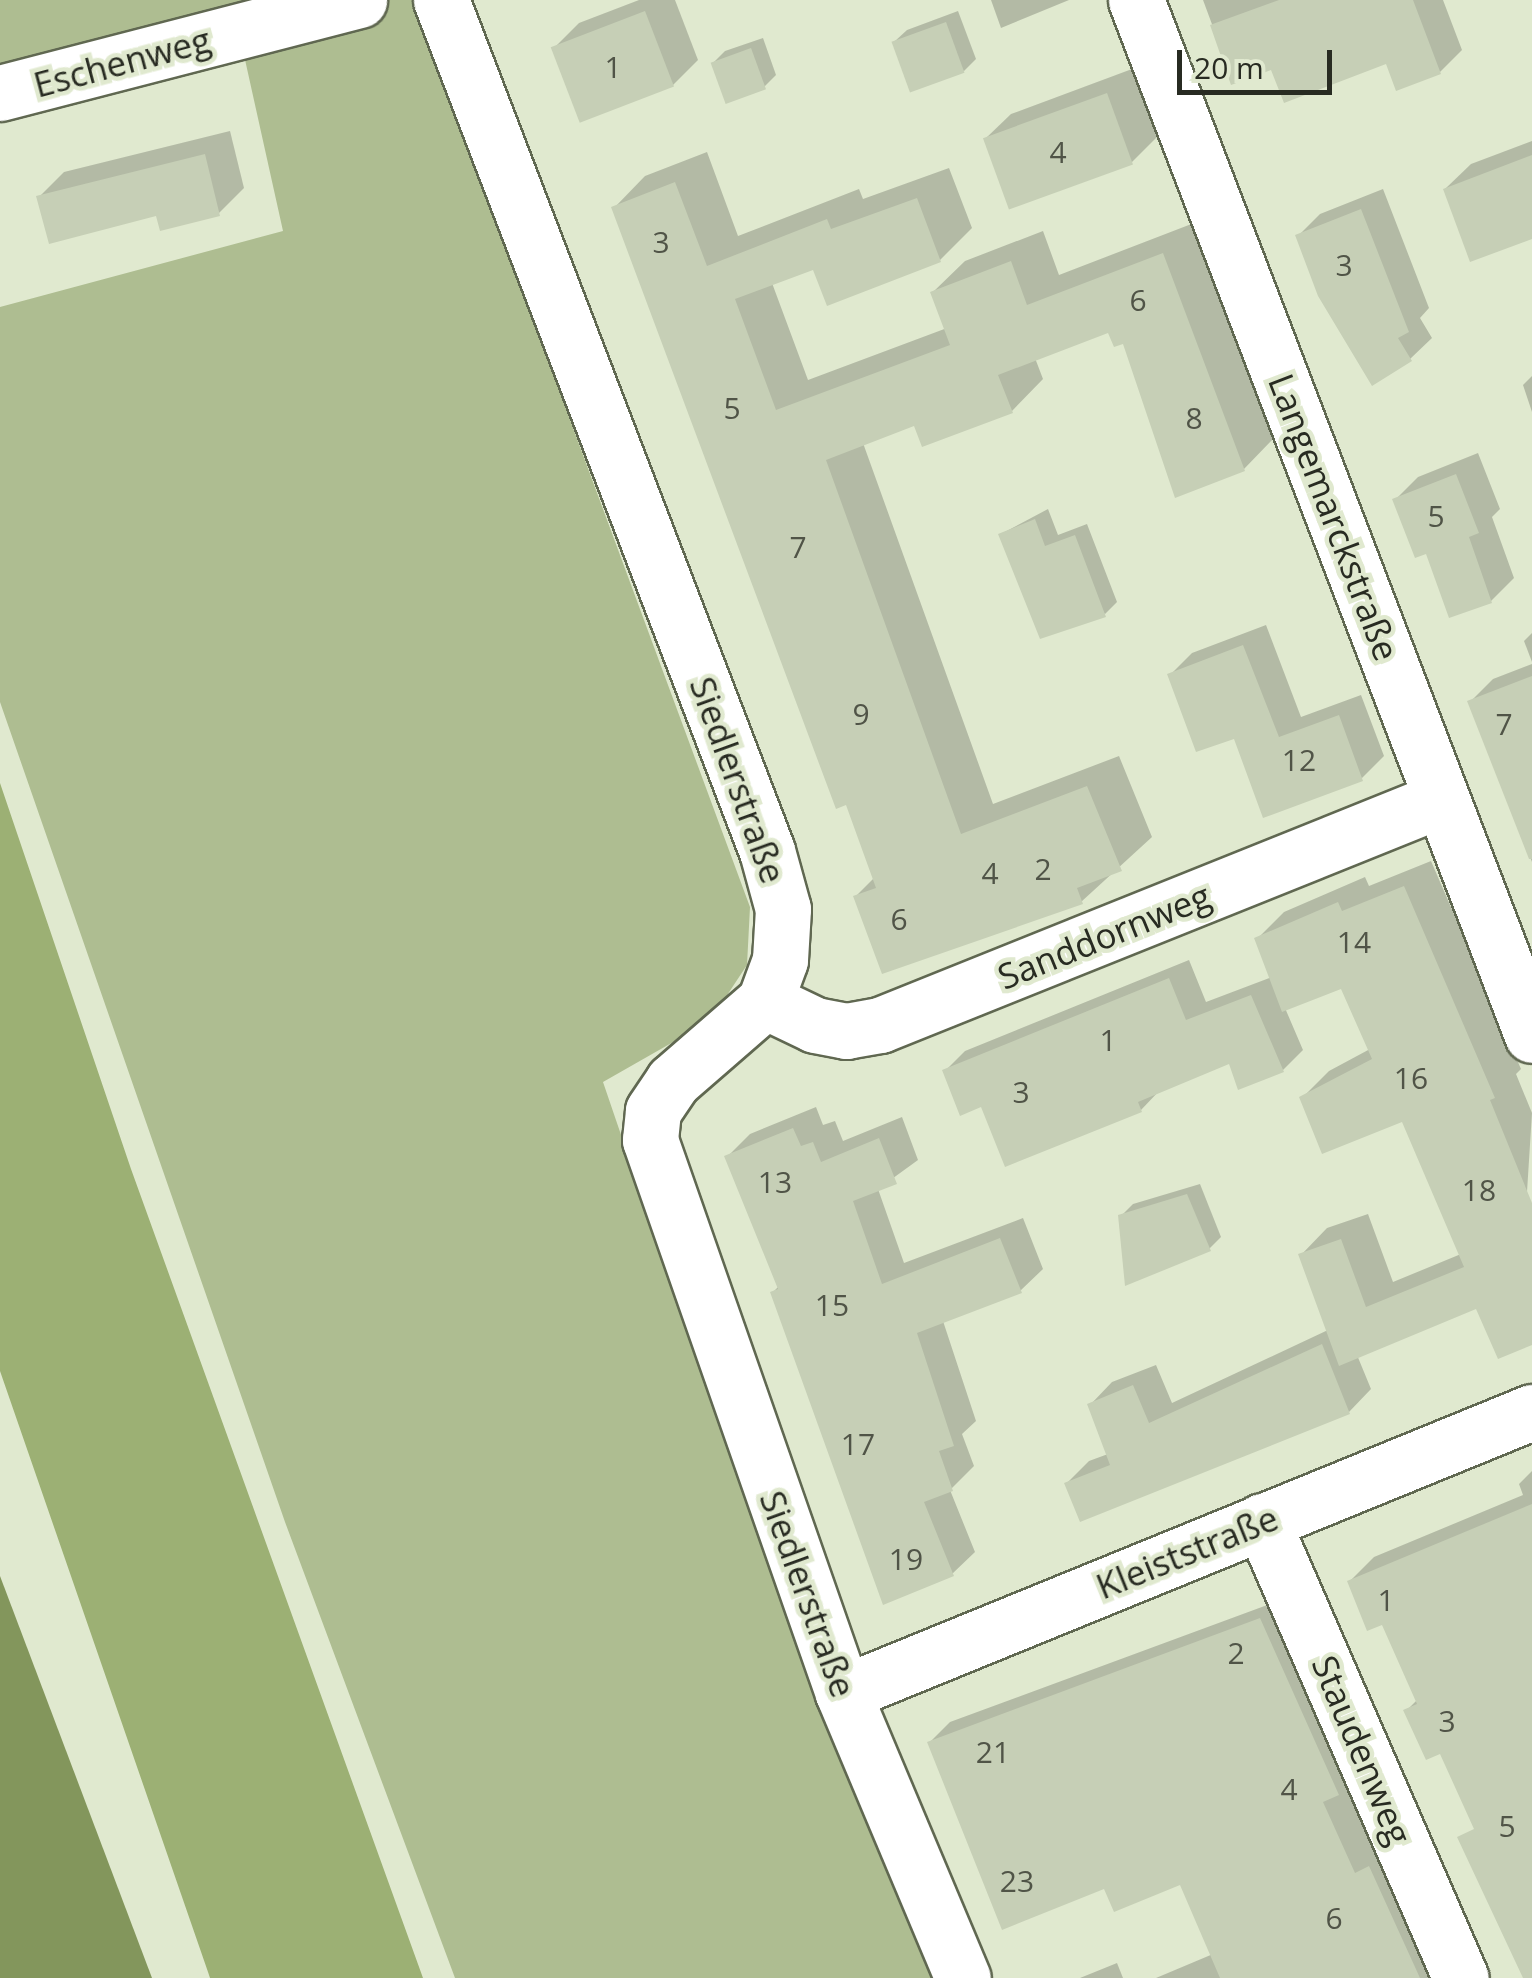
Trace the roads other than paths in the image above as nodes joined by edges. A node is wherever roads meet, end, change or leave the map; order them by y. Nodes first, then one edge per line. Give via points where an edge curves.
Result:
1 (359, 0) edge
2 (441, 0) edge
3 (1136, 0) edge
4 (0, 94) edge
5 (1440, 800) junction
6 (765, 1001) junction
7 (1532, 1034) edge
8 (1532, 1412) edge
9 (1262, 1521) junction
10 (843, 1693) junction
11 (964, 1978) edge
12 (1461, 1978) edge

1 - 4 street, Eschenweg
2 - 6 street, Siedlerstraße via 768,851 783,909 780,960
3 - 5 street, Langemarckstraße
5 - 6 street, Sanddornweg via 880,1025 846,1031 815,1025
5 - 7 street, Langemarckstraße
6 - 10 street, Siedlerstraße via 672,1081 653,1111 650,1140
8 - 9 street, Kleiststraße
9 - 10 street, Kleiststraße
9 - 12 street, Staudenweg
10 - 11 street, Siedlerstraße

